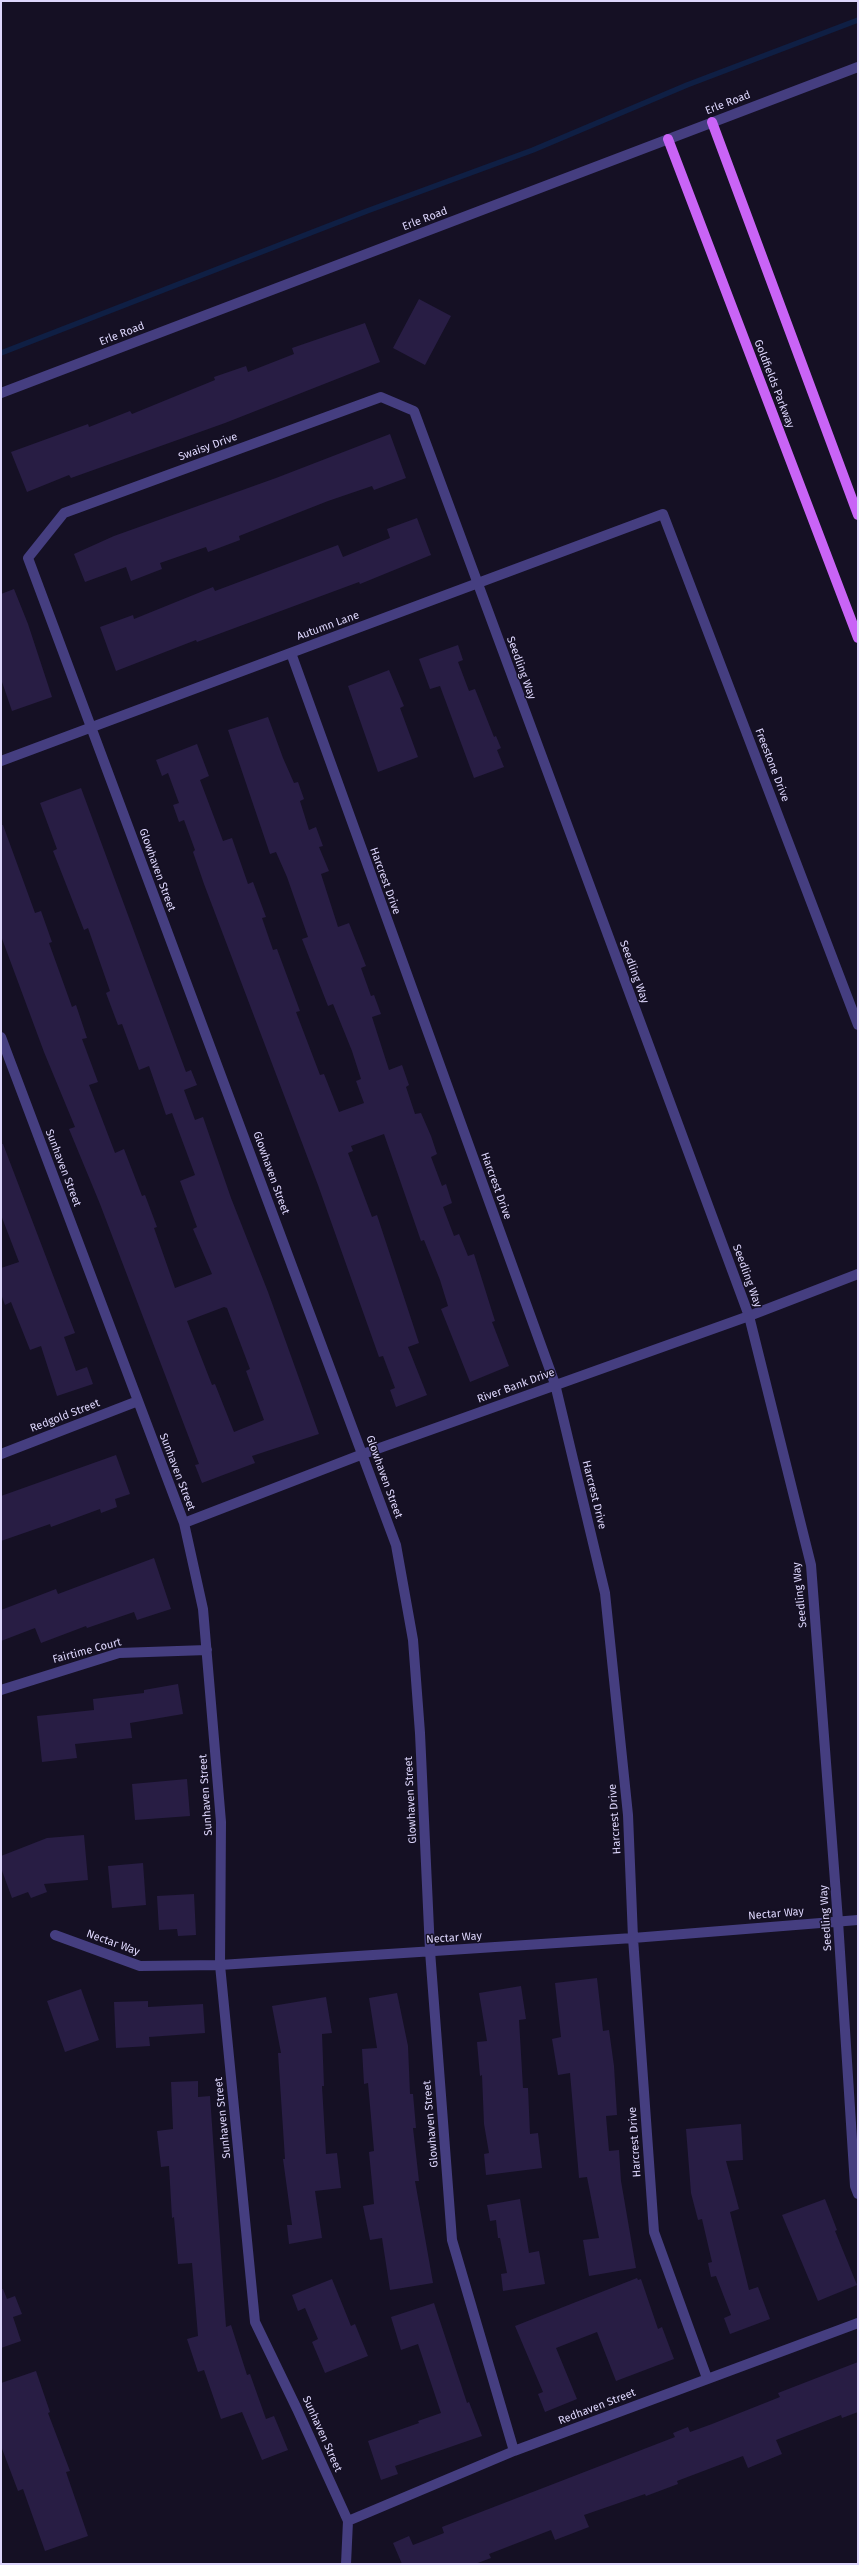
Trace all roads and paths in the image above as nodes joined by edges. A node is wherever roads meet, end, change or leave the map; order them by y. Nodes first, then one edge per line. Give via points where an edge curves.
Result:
1 (858, 67) edge
2 (712, 122) junction
3 (668, 139) junction
4 (1, 393) edge
5 (414, 411) joint
6 (663, 514) joint
7 (858, 515) edge
8 (28, 558) joint
9 (477, 584) junction
10 (858, 638) edge
11 (290, 653) junction
12 (91, 728) junction
13 (1, 761) edge
14 (858, 1025) edge
15 (1, 1037) edge
16 (858, 1274) edge
17 (749, 1316) junction
18 (555, 1384) junction
19 (138, 1401) junction
20 (1, 1454) edge
21 (363, 1454) junction
22 (184, 1523) junction
23 (207, 1650) junction
24 (1, 1690) edge
25 (858, 1920) edge
26 (838, 1921) junction
27 (55, 1935) dead end
28 (633, 1938) junction
29 (430, 1951) junction
30 (220, 1965) junction
31 (858, 2194) edge
32 (858, 2323) edge
33 (707, 2378) junction
34 (514, 2451) junction
35 (348, 2521) junction
36 (346, 2564) edge

1 - 2 street, Erle Road
2 - 3 street, Erle Road
2 - 7 main road
3 - 4 street, Erle Road
3 - 10 main road, Goldfields Parkway
5 - 8 street, Swaisy Drive via 381,397 64,513
5 - 9 street, Seedling Way
6 - 9 street, Autumn Lane
6 - 14 street, Freestone Drive
8 - 12 street, Glowhaven Street
9 - 11 street, Autumn Lane
9 - 17 street, Seedling Way
11 - 12 street, Autumn Lane
11 - 18 street, Harcrest Drive
12 - 13 street, Autumn Lane
12 - 21 street, Glowhaven Street
15 - 19 street, Sunhaven Street
16 - 17 street, River Bank Drive
17 - 18 street, River Bank Drive
17 - 26 street, Seedling Way via 811,1565
18 - 21 street, River Bank Drive
18 - 28 street, Harcrest Drive via 605,1593 628,1815
19 - 20 street, Redgold Street
19 - 22 street, Sunhaven Street
21 - 22 street, River Bank Drive
21 - 29 street, Glowhaven Street via 396,1545 412,1640 420,1733
22 - 23 street, Sunhaven Street via 203,1609
23 - 24 street, Fairtime Court via 119,1653
23 - 30 street, Sunhaven Street via 221,1822
25 - 26 street, Nectar Way
26 - 28 street, Nectar Way
26 - 31 street, Seedling Way via 855,2186
27 - 30 street, Nectar Way via 140,1966
28 - 29 street, Nectar Way
28 - 33 street, Harcrest Drive via 654,2232
29 - 30 street, Nectar Way
29 - 34 street, Glowhaven Street via 452,2240
30 - 35 street, Sunhaven Street via 254,2322
32 - 33 street, Redhaven Street
33 - 34 street, Redhaven Street
34 - 35 street, Redhaven Street
35 - 36 street, Sunhaven Street

